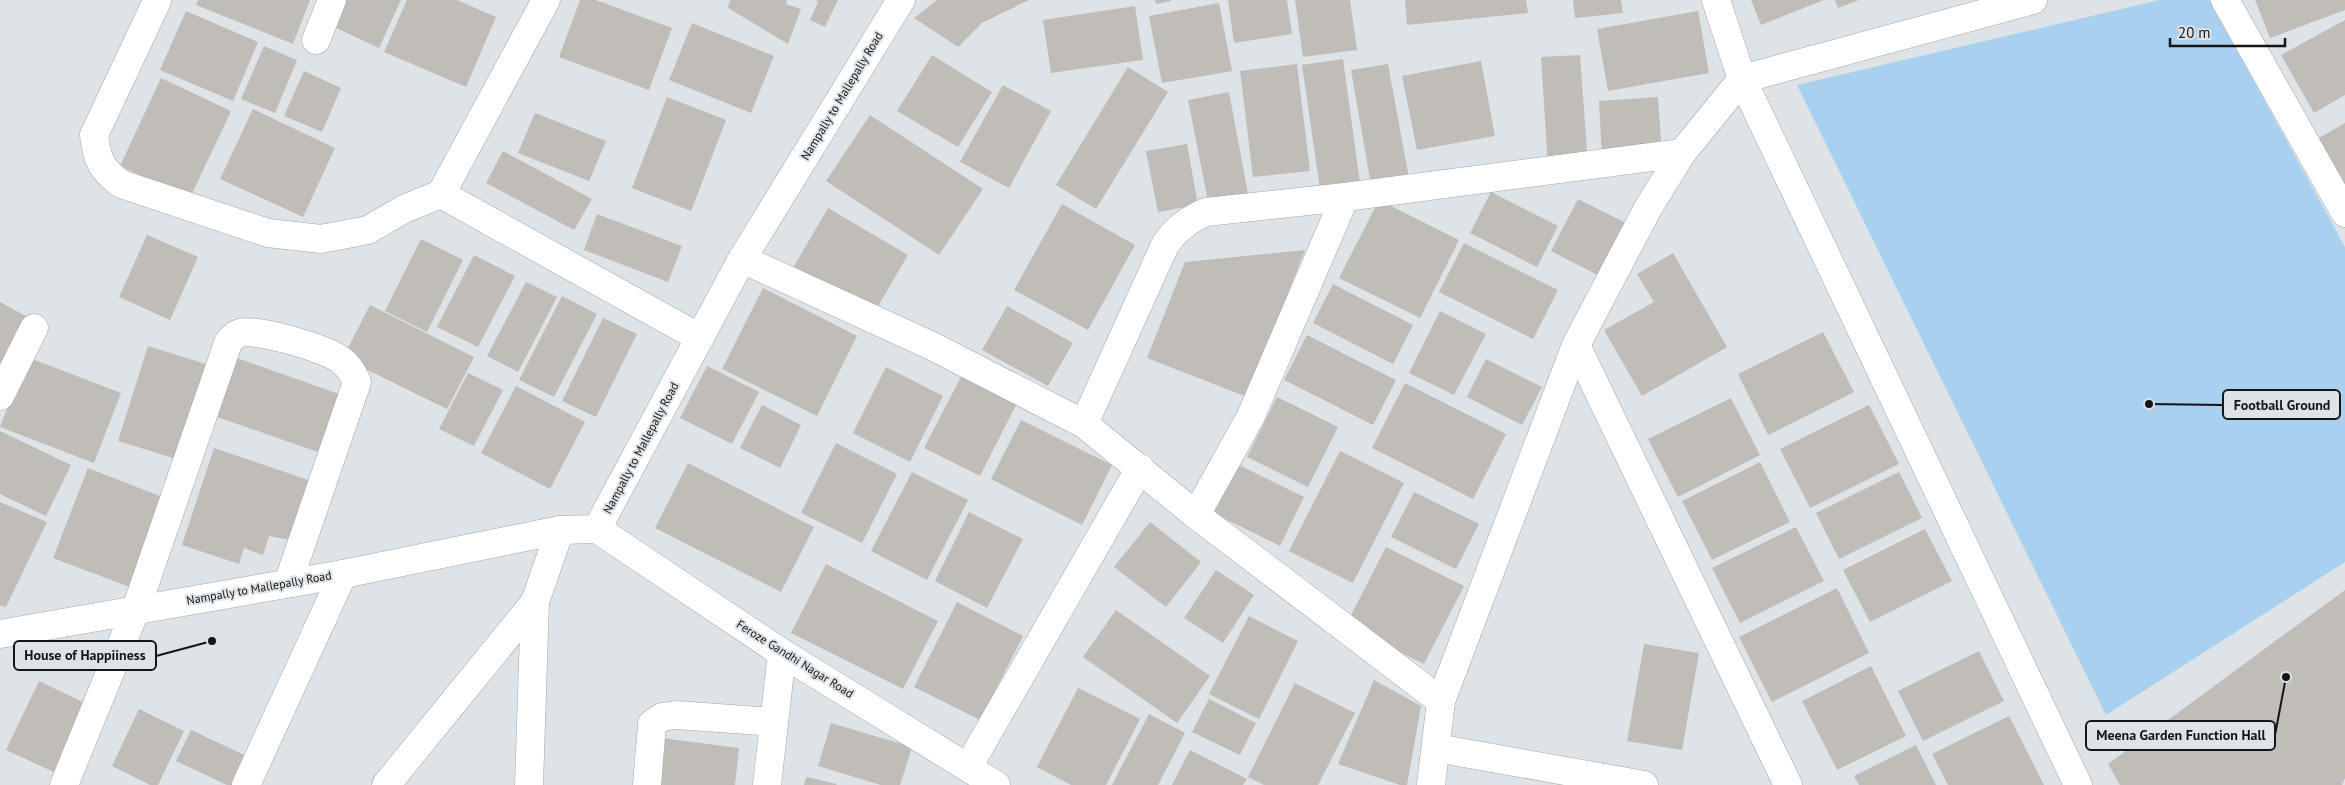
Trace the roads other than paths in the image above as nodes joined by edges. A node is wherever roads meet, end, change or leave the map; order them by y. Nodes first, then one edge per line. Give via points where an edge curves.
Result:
1 (157, 0) edge
2 (332, 0) edge
3 (546, 0) edge
4 (901, 0) edge
5 (1716, 0) edge
6 (2033, 0) edge
7 (2225, 0) edge
8 (316, 40) dead end
9 (1742, 79) junction
10 (1682, 153) junction
11 (441, 194) junction
12 (1345, 197) junction
13 (2345, 213) edge
14 (742, 259) junction
15 (34, 328) dead end
16 (700, 338) junction
17 (1576, 345) junction
18 (0, 396) edge
19 (1084, 424) junction
20 (1140, 468) junction
21 (1196, 515) junction
22 (597, 528) junction
23 (560, 530) junction
24 (343, 574) junction
25 (288, 583) junction
26 (535, 602) junction
27 (136, 609) junction
28 (0, 634) edge
29 (782, 653) junction
30 (1441, 701) junction
31 (774, 722) junction
32 (1436, 748) junction
33 (968, 767) junction
34 (64, 785) edge
35 (246, 785) edge
36 (386, 785) edge
37 (529, 785) edge
38 (647, 785) edge
39 (767, 785) edge
40 (996, 785) edge
41 (1431, 785) edge
42 (1644, 785) edge
43 (1788, 785) edge
44 (2078, 785) edge

1 - 11 street via 94,135 96,156 107,174 121,184 268,233 321,239 368,230 404,209
2 - 8 street
3 - 11 street
4 - 14 street, Nampally to Mallepally Road
5 - 9 street
6 - 9 street
7 - 13 street
9 - 10 street
9 - 44 street
10 - 12 street
10 - 17 street via 1648,208
11 - 16 street
12 - 19 street via 1206,212 1177,228 1165,245
12 - 21 street via 1251,416
14 - 16 street, Nampally to Mallepally Road
14 - 19 street via 932,346
15 - 18 street
16 - 22 street, Nampally to Mallepally Road
17 - 30 street
17 - 43 street
19 - 20 street
20 - 21 street
20 - 33 street
21 - 30 street
22 - 23 street, Nampally to Mallepally Road
22 - 29 street, Feroze Gandhi Nagar Road
23 - 24 street, Nampally to Mallepally Road
23 - 26 street
24 - 25 street, Nampally to Mallepally Road
24 - 35 street
25 - 27 street, Nampally to Mallepally Road
25 - 27 street via 357,382 351,369 340,358 290,339 238,333 228,343
26 - 36 street
26 - 37 street
27 - 28 street, Nampally to Mallepally Road
27 - 34 street
29 - 31 street
29 - 33 street, Feroze Gandhi Nagar Road
30 - 32 street
31 - 38 street via 676,714 662,717 652,724
31 - 39 street
32 - 41 street
32 - 42 street
33 - 40 street, Feroze Gandhi Nagar Road

